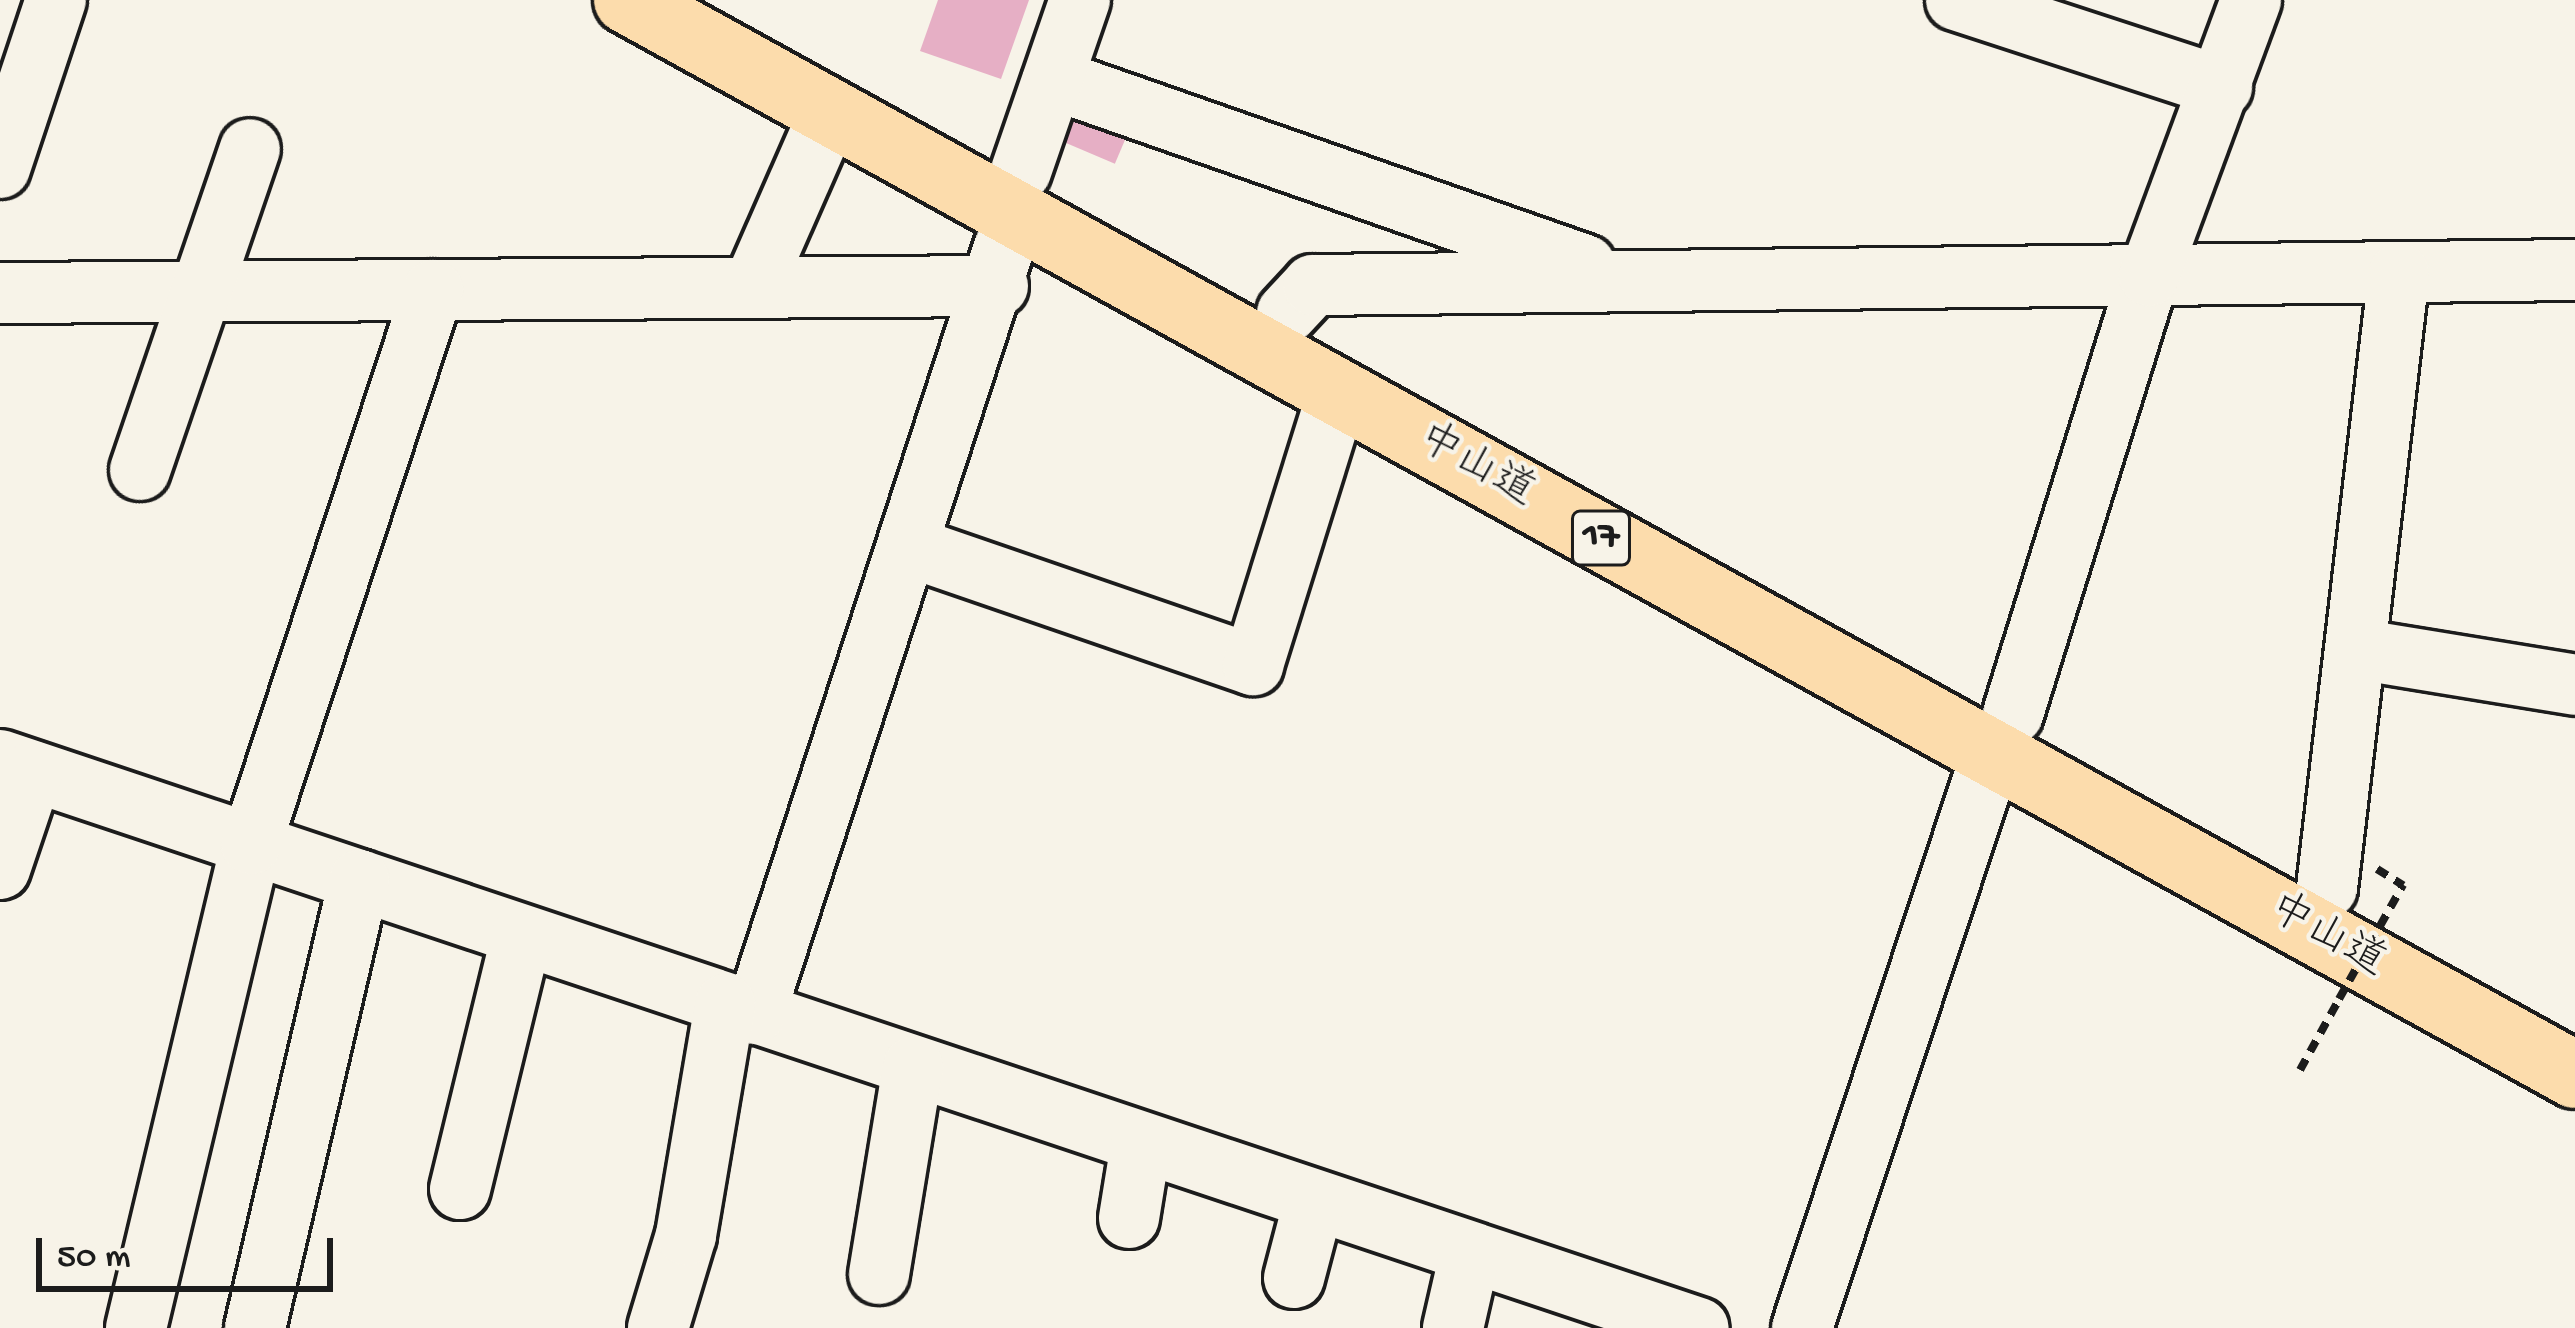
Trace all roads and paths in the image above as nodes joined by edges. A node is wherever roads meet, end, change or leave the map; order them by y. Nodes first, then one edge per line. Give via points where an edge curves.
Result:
1 (56, 0) edge
2 (627, 0) edge
3 (720, 0) edge
4 (1081, 0) edge
5 (1956, 0) edge
6 (2251, 0) edge
7 (1053, 80) junction
8 (2222, 87) junction
9 (830, 112) junction
10 (250, 149) dead end
11 (0, 168) edge
12 (1015, 191) junction
13 (2575, 270) edge
14 (2399, 273) junction
15 (2149, 276) junction
16 (1626, 279) junction
17 (998, 286) junction
18 (753, 287) junction
19 (433, 290) junction
20 (0, 293) edge
21 (195, 295) junction
22 (1287, 313) junction
23 (1338, 392) junction
24 (140, 470) dead end
25 (910, 547) junction
26 (2356, 649) junction
27 (2575, 685) edge
28 (2002, 734) junction
29 (16, 765) edge
30 (251, 844) junction
31 (0, 869) edge
32 (358, 880) junction
33 (2403, 885) dead end
34 (2327, 888) junction
35 (522, 935) junction
36 (740, 1009) junction
37 (2575, 1025) edge
38 (913, 1066) junction
39 (2300, 1070) dead end
40 (2575, 1075) edge
41 (1141, 1144) junction
42 (460, 1189) dead end
43 (1315, 1202) junction
44 (1129, 1218) dead end
45 (1470, 1254) junction
46 (879, 1274) dead end
47 (1294, 1278) dead end
48 (1560, 1308) edge
49 (136, 1328) edge
50 (255, 1328) edge
51 (658, 1328) edge
52 (1453, 1328) edge
53 (1699, 1328) edge
54 (1802, 1328) edge

1 - 11 street
2 - 9 highway, 中山道 / 17
3 - 12 highway, 中山道 / 17
4 - 7 street
5 - 8 street
6 - 8 street
7 - 12 street
7 - 16 street
8 - 15 street
9 - 12 highway, 中山道 / 17
9 - 18 street
10 - 21 street
12 - 17 street
12 - 22 highway, 中山道 / 17
12 - 23 highway, 中山道 / 17
13 - 14 street
14 - 15 street
14 - 26 street
15 - 16 street
15 - 28 street
16 - 22 street via 1312,285
17 - 18 street
17 - 25 street
18 - 19 street
19 - 21 street
19 - 30 street
20 - 21 street
21 - 24 street
22 - 28 highway, 中山道 / 17
23 - 25 street via 1253,665
23 - 28 highway, 中山道 / 17
25 - 36 street
26 - 27 street
26 - 34 street
28 - 34 highway, 中山道 / 17
28 - 40 highway, 中山道 / 17
28 - 54 street
29 - 30 street
29 - 31 street
30 - 32 street
30 - 49 street
32 - 35 street
32 - 50 street
33 - 39 path, bridge
34 - 37 highway, 中山道 / 17
35 - 36 street
35 - 42 street
36 - 38 street
36 - 51 street
38 - 41 street
38 - 46 street
41 - 43 street
41 - 44 street
43 - 45 street
43 - 47 street
45 - 48 street
45 - 52 street
48 - 53 street

